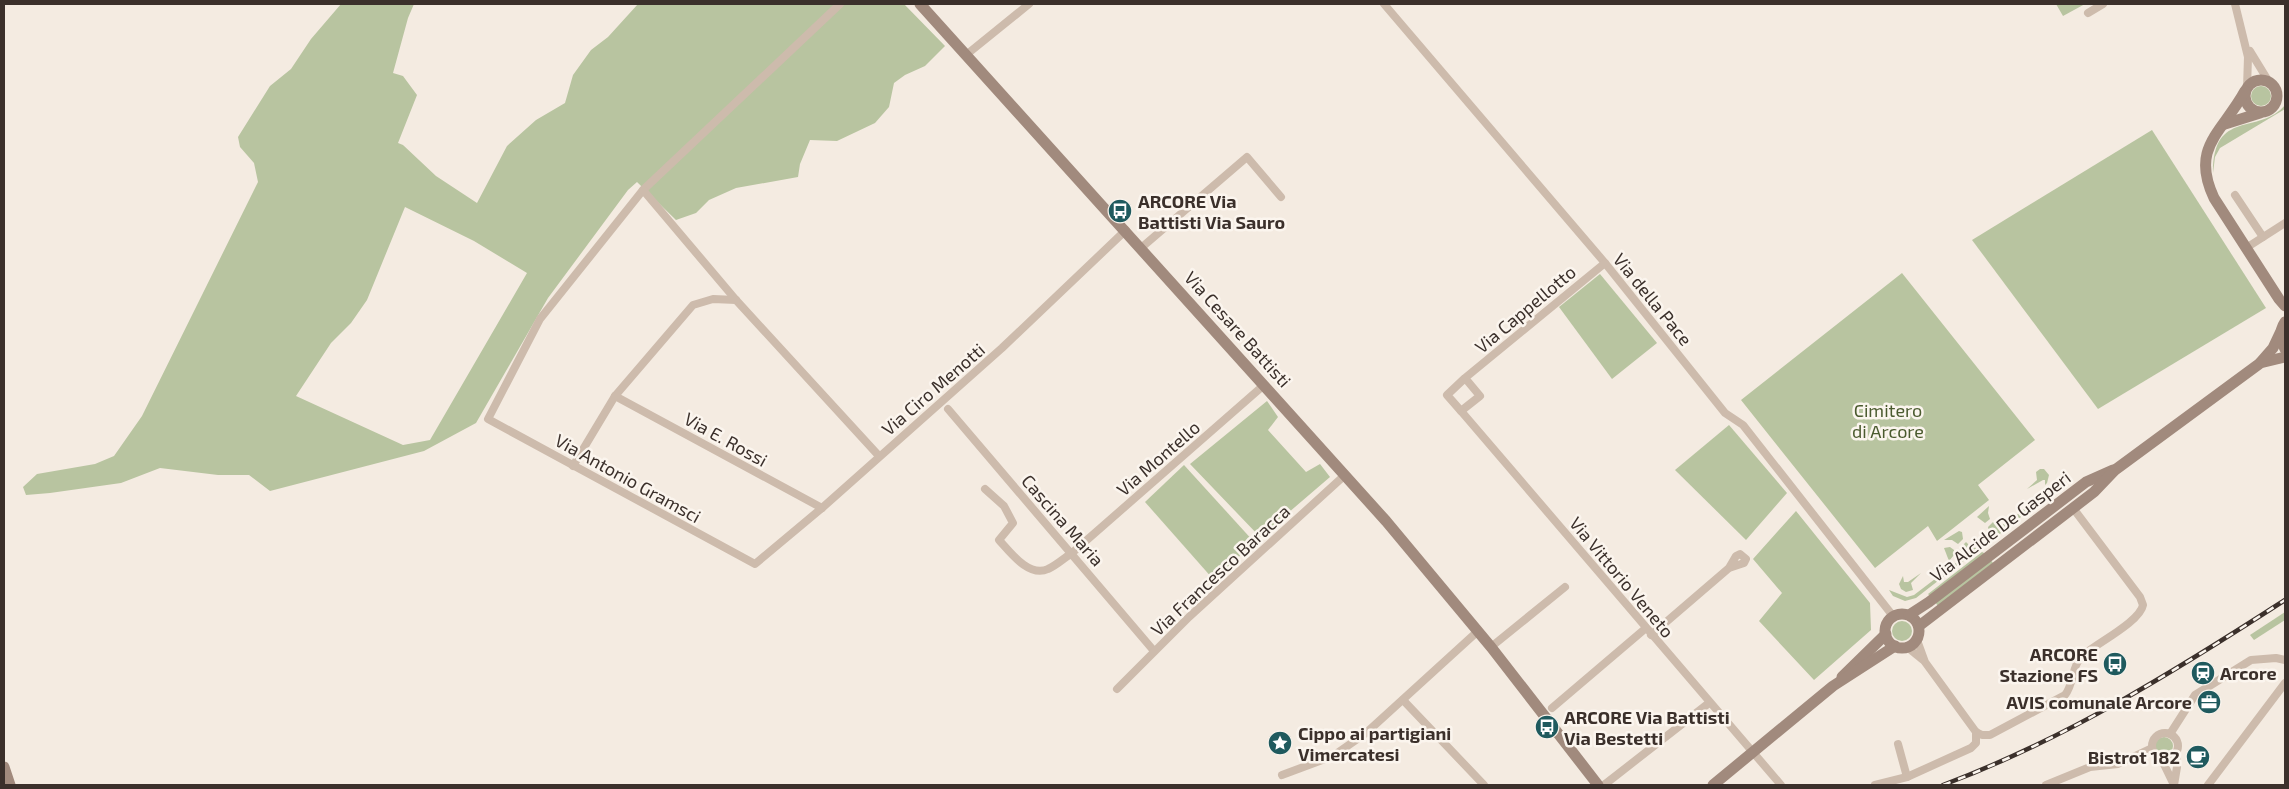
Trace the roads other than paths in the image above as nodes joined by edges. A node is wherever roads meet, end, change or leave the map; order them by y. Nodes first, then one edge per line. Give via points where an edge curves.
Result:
1 (840, 4) edge
2 (920, 4) edge
3 (1384, 4) edge
4 (2103, 4) edge
5 (2235, 4) edge
6 (1026, 5) edge
7 (2088, 14) dead end
8 (2246, 42) junction
9 (966, 55) junction
10 (2270, 83) junction
11 (2285, 86) edge
12 (2246, 90) junction
13 (2285, 98) edge
14 (2274, 106) junction
15 (2260, 113) junction
16 (2225, 124) junction
17 (643, 190) junction
18 (2235, 195) dead end
19 (1281, 197) dead end
20 (2285, 223) edge
21 (1126, 230) junction
22 (2263, 237) junction
23 (1141, 248) junction
24 (2246, 248) junction
25 (1605, 263) junction
26 (736, 300) junction
27 (2282, 303) edge
28 (2283, 326) edge
29 (2285, 349) edge
30 (2285, 356) edge
31 (2259, 364) junction
32 (1465, 378) junction
33 (1264, 385) junction
34 (615, 396) junction
35 (948, 409) dead end
36 (1461, 411) junction
37 (1469, 421) joint
38 (879, 456) junction
39 (573, 466) junction
40 (2115, 470) junction
41 (1345, 475) junction
42 (985, 489) dead end
43 (822, 508) junction
44 (2073, 508) junction
45 (1072, 553) junction
46 (755, 564) joint
47 (1730, 568) dead end
48 (1566, 587) dead end
49 (1909, 615) junction
50 (1893, 616) junction
51 (1919, 626) junction
52 (1478, 631) junction
53 (1649, 631) junction
54 (1886, 634) junction
55 (1917, 640) junction
56 (1491, 647) junction
57 (1901, 647) junction
58 (1154, 651) junction
59 (2285, 660) edge
60 (1925, 662) junction
61 (2285, 683) edge
62 (1833, 686) junction
63 (1117, 689) dead end
64 (1403, 700) junction
65 (1709, 703) junction
66 (1552, 708) dead end
67 (1976, 732) junction
68 (2170, 734) junction
69 (1898, 744) dead end
70 (2152, 748) junction
71 (1751, 753) junction
72 (2176, 753) junction
73 (2161, 758) junction
74 (4, 767) edge
75 (1282, 775) dead end
76 (1906, 776) junction
77 (1713, 784) edge
78 (10, 785) edge
79 (1484, 785) edge
80 (1604, 785) edge
81 (1781, 785) edge
82 (1875, 785) edge
83 (2046, 785) edge
84 (2174, 785) edge
85 (2208, 785) edge

1 - 17 street
2 - 9 street, Via Cesare Battisti
3 - 25 street, Via della Pace
4 - 7 street
5 - 8 street
6 - 9 street
8 - 10 street
8 - 12 street
9 - 21 street, Via Cesare Battisti
10 - 11 street
10 - 12 street via 2256,81
10 - 14 street via 2278,95
12 - 15 street via 2248,106
12 - 16 street
13 - 14 street
14 - 15 street
15 - 16 street
16 - 24 street via 2206,150 2204,167 2214,198
17 - 26 street
17 - 39 street, Via Antonio Gramsci via 540,319 488,419
18 - 22 street
19 - 23 street via 1247,156
20 - 22 street
21 - 23 street, Via Cesare Battisti
21 - 38 street, Via Ciro Menotti via 1002,348
22 - 24 street
23 - 33 street, Via Cesare Battisti
24 - 27 street
25 - 32 street, Via Cappellotto
25 - 50 street, Via della Pace via 1725,413 1744,425
26 - 34 street via 713,299 693,305
26 - 38 street
27 - 28 street
28 - 29 street via 2281,339
28 - 31 street, Via Alcide De Gasperi via 2273,348
30 - 31 street, Via Alcide De Gasperi
31 - 40 street, Via Alcide De Gasperi
32 - 36 street, Via Cappellotto via 1447,395
32 - 36 street via 1480,396
33 - 41 street, Via Cesare Battisti
33 - 45 street, Via Montello
34 - 39 street
34 - 43 street, Via E. Rossi
35 - 45 street, Cascina Maria
36 - 37 street, Via Cappellotto
37 - 53 street, Via Vittorio Veneto
38 - 43 street, Via Ciro Menotti
39 - 46 street, Via Antonio Gramsci
40 - 44 street, Via Alcide De Gasperi
40 - 49 street, Via Alcide De Gasperi via 2082,486
41 - 52 street, Via Cesare Battisti
41 - 58 street, Via Francesco Baracca
42 - 45 street, Via Montello via 1004,506 1013,523 999,540 1021,563 1046,570
43 - 46 street, Via Ciro Menotti
44 - 51 street, Via Alcide De Gasperi
44 - 67 street via 2140,597 2142,609 2081,657 2066,695 1990,735
45 - 58 street, Cascina Maria
47 - 53 street
48 - 56 street
49 - 50 street
49 - 51 street
50 - 54 street via 1886,624
51 - 55 street
52 - 56 street, Via Cesare Battisti
52 - 64 street
53 - 65 street, Via Vittorio Veneto
53 - 66 street
54 - 57 street
54 - 62 street
55 - 57 street
55 - 60 street
56 - 80 street, Via Cesare Battisti
57 - 60 street
57 - 62 street
58 - 63 street, Via Francesco Baracca
59 - 68 street via 2251,660 2195,695
60 - 67 street
61 - 85 street
62 - 71 street
64 - 75 street via 1366,733 1333,756
64 - 79 street
65 - 71 street, Via Vittorio Veneto
65 - 80 street
67 - 76 street via 1973,747
68 - 70 street via 2156,736
68 - 72 street via 2176,740
69 - 76 street
70 - 73 street
70 - 83 street via 2118,764 2090,767
71 - 77 street
71 - 81 street
72 - 73 street
72 - 84 street
73 - 84 street
74 - 78 street
76 - 82 street

